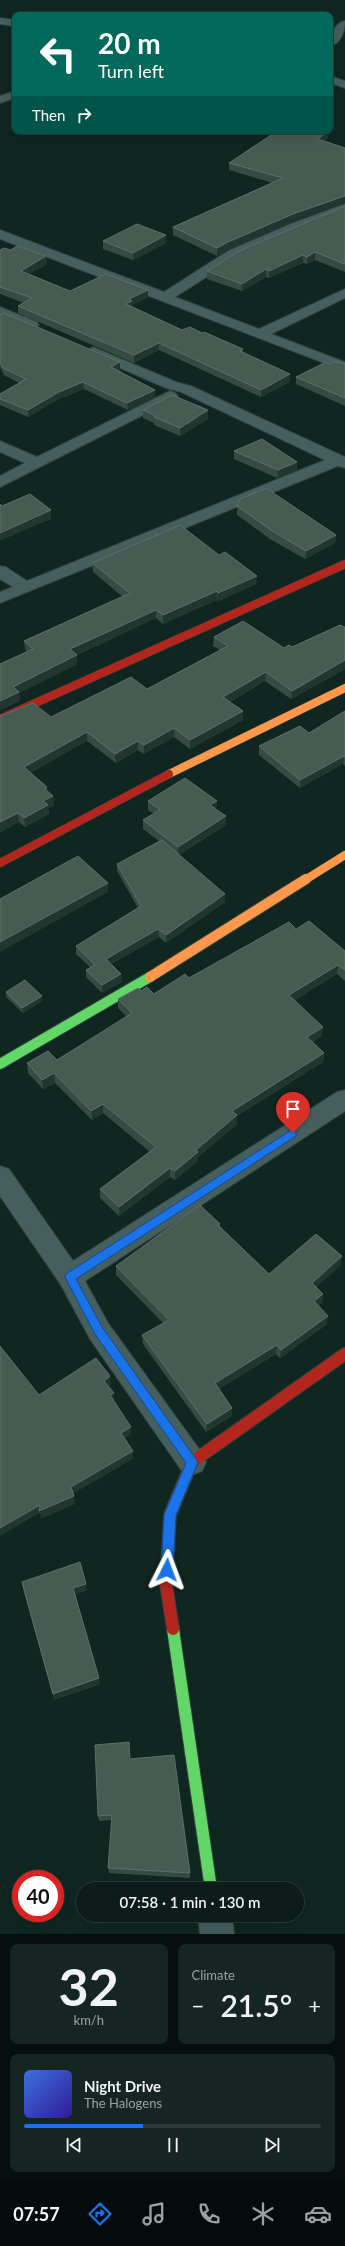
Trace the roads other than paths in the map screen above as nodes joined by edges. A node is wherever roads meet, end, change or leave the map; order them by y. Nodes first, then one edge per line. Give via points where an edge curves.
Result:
1 (0, 21) edge
2 (12, 23) edge
3 (345, 24) edge
4 (333, 39) edge
5 (333, 79) edge
6 (345, 85) edge
7 (12, 95) edge
8 (0, 100) edge
9 (345, 208) edge
10 (0, 234) edge
11 (345, 293) edge
12 (164, 298) junction
13 (0, 311) edge
14 (43, 330) edge
15 (259, 334) junction
16 (79, 345) edge
17 (345, 367) edge
18 (186, 389) junction
19 (0, 446) edge
20 (342, 461) edge
21 (37, 463) junction
22 (0, 482) edge
23 (345, 564) edge
24 (0, 571) edge
25 (25, 587) junction
26 (0, 598) edge
27 (345, 688) edge
28 (0, 719) edge
29 (345, 855) edge
30 (0, 863) edge
31 (0, 1064) edge
32 (345, 1099) edge
33 (0, 1176) edge
34 (70, 1277) junction
35 (342, 1359) edge
36 (192, 1462) junction
37 (210, 1882) edge
38 (216, 1922) edge
39 (217, 1934) edge

1 - 2 street
3 - 4 street
5 - 6 street
7 - 8 street
9 - 12 street via 233,254
10 - 12 street
11 - 15 street
12 - 15 street
13 - 14 street
15 - 17 street
16 - 18 street via 171,385
18 - 20 street
18 - 21 street
19 - 21 street
20 - 25 street
21 - 22 street
23 - 28 street
24 - 25 street
25 - 26 street
27 - 30 street via 156,781
29 - 31 street via 132,988
32 - 34 street
33 - 34 street
34 - 36 street via 99,1331
35 - 36 street
36 - 37 street via 170,1515 166,1584
38 - 39 street

